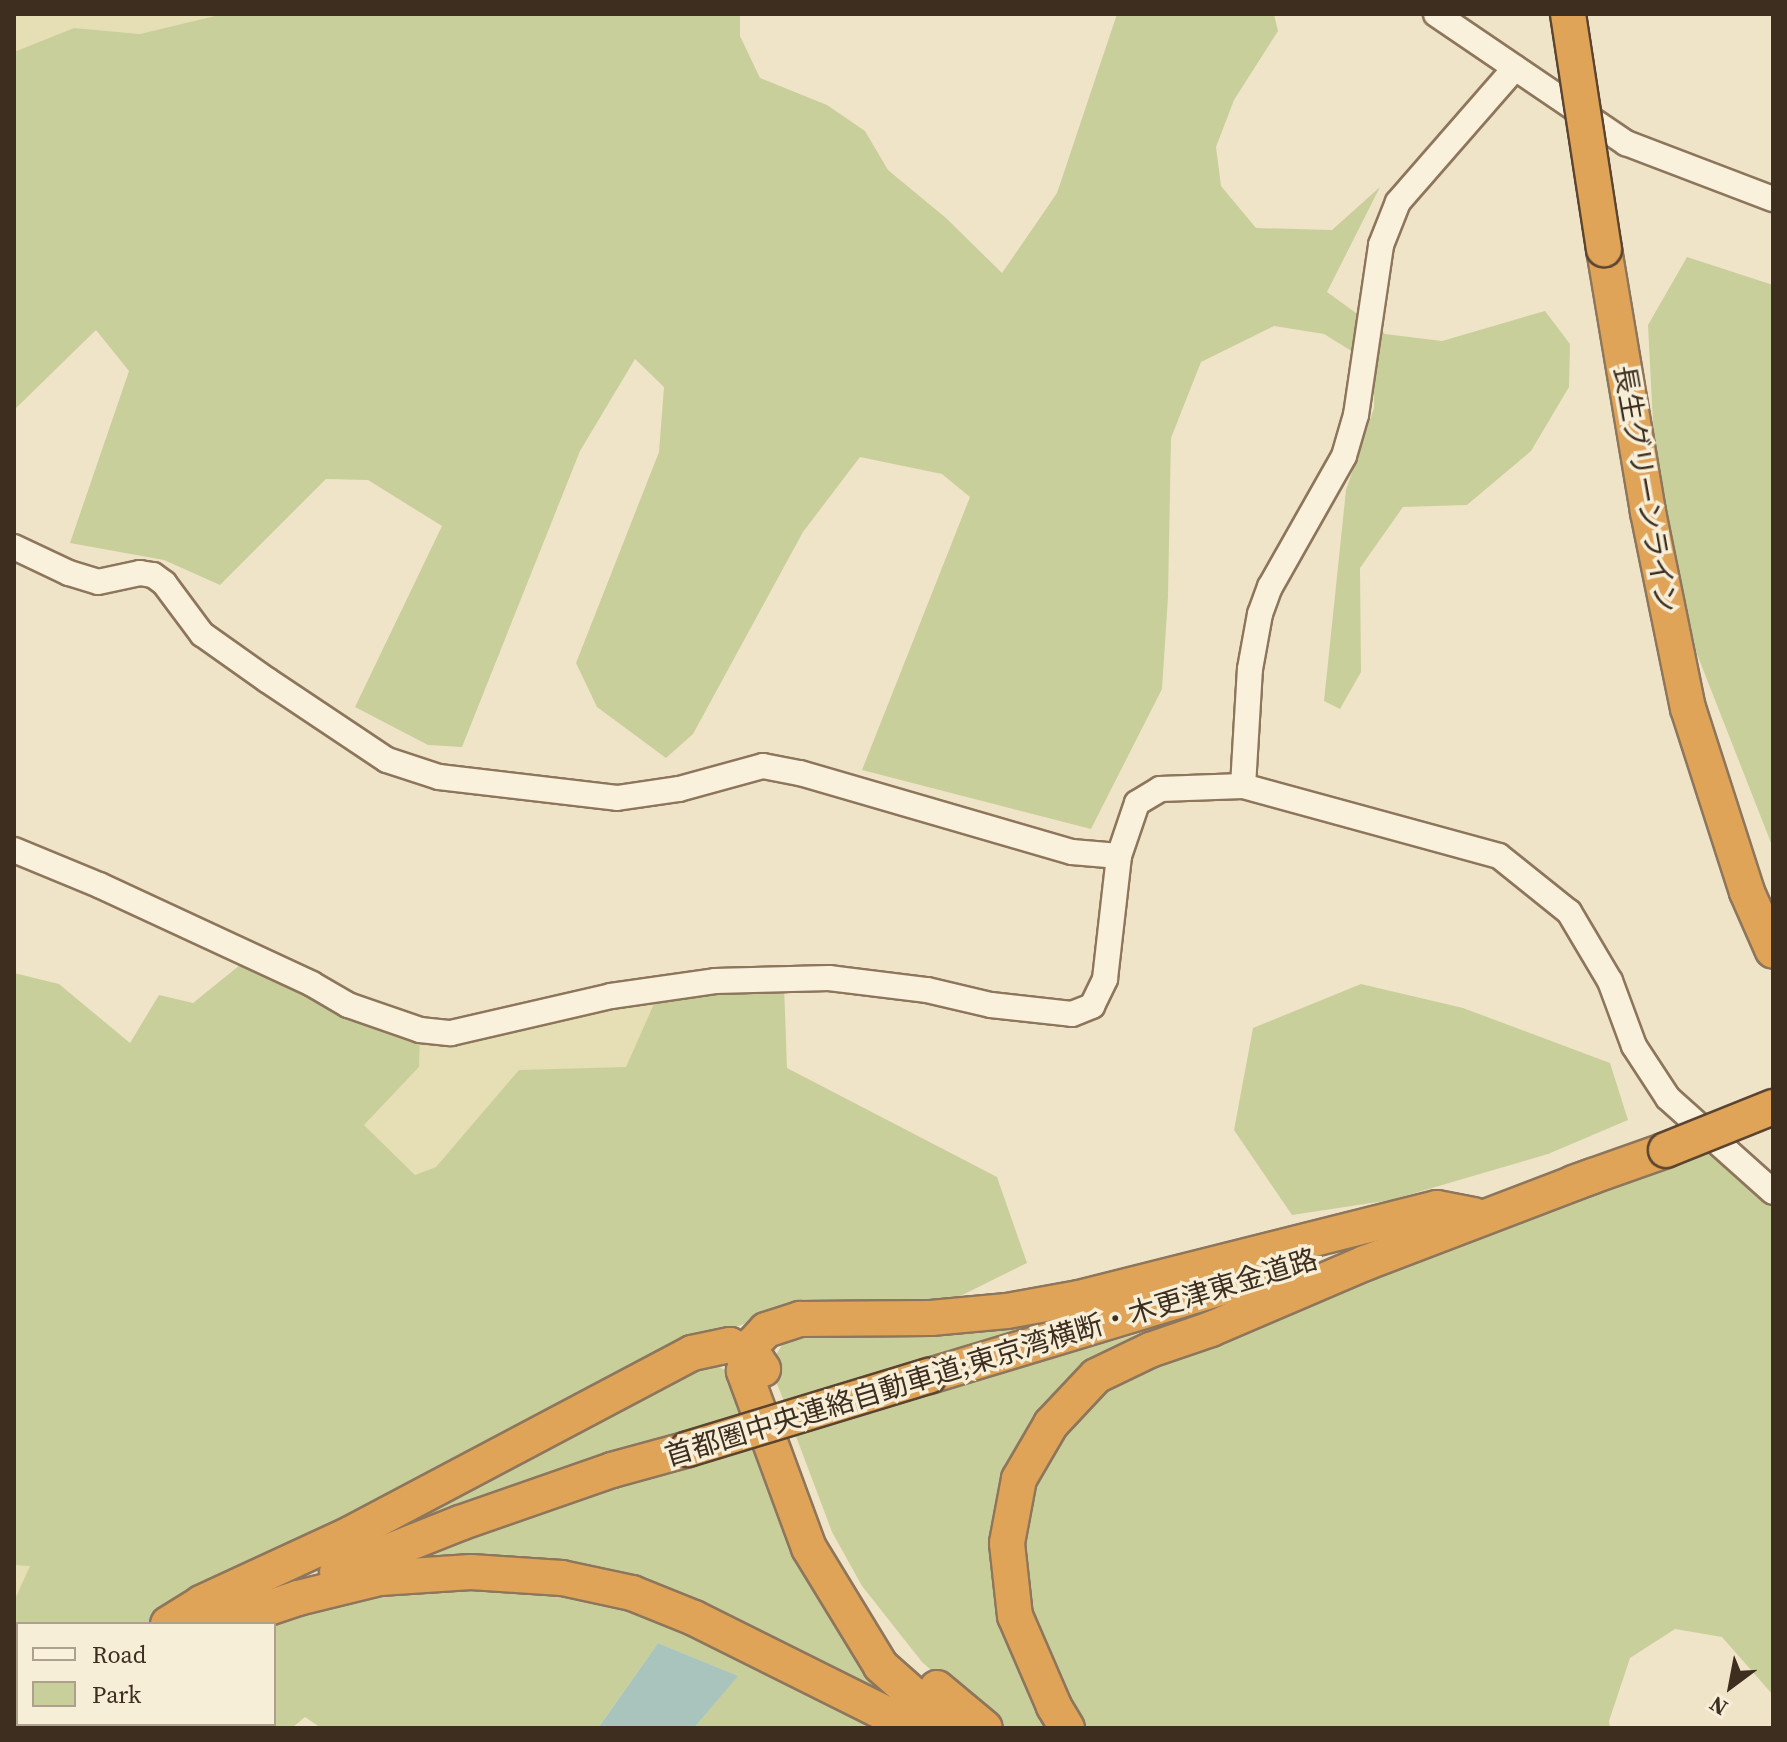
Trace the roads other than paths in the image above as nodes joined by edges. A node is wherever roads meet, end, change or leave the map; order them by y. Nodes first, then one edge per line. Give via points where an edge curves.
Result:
1 (1436, 14) edge
2 (1568, 14) edge
3 (1515, 68) junction
4 (1773, 199) edge
5 (14, 547) edge
6 (1243, 786) junction
7 (14, 850) edge
8 (1119, 856) junction
9 (1773, 951) edge
10 (1773, 1107) edge
11 (1593, 1176) junction
12 (1773, 1192) edge
13 (1474, 1215) junction
14 (749, 1356) junction
15 (171, 1622) edge
16 (223, 1622) edge
17 (224, 1622) edge
18 (915, 1728) edge
19 (951, 1728) edge
20 (985, 1728) edge
21 (1067, 1728) edge

1 - 3 street
2 - 9 highway, 長生グリーンライン, bridge via 1648,512 1688,708 1747,892
3 - 4 street via 1626,143
3 - 6 street via 1398,202 1381,245 1356,415 1344,456 1260,614 1249,681
5 - 8 street via 98,582 153,575 202,634 267,680 387,760 439,777 617,798 679,789 763,766 1072,852
6 - 8 street via 1160,789 1137,803
6 - 12 street via 1499,856 1569,912 1610,981 1634,1046 1668,1098
7 - 8 street via 127,898 348,1005 420,1030 451,1033 611,996 715,981 829,978 1072,1014 1092,1006 1105,979
10 - 11 highway, 首都圏中央連絡自動車道;東京湾横断・木更津東金道路, bridge
11 - 13 highway, 首都圏中央連絡自動車道;東京湾横断・木更津東金道路
11 - 21 highway via 1150,1350 1087,1385 1051,1424 1019,1479 1007,1543 1015,1616
13 - 14 highway via 1437,1208 1079,1298 1007,1311 931,1318 800,1319 766,1330
13 - 16 highway, 首都圏中央連絡自動車道;東京湾横断・木更津東金道路, bridge via 612,1470 460,1523
14 - 15 highway via 730,1345 692,1353
14 - 19 highway via 744,1371 753,1404 809,1548 881,1666
14 - 20 highway via 767,1375 822,1534 905,1661
17 - 18 highway via 380,1578 471,1572 562,1578 632,1593 694,1618

